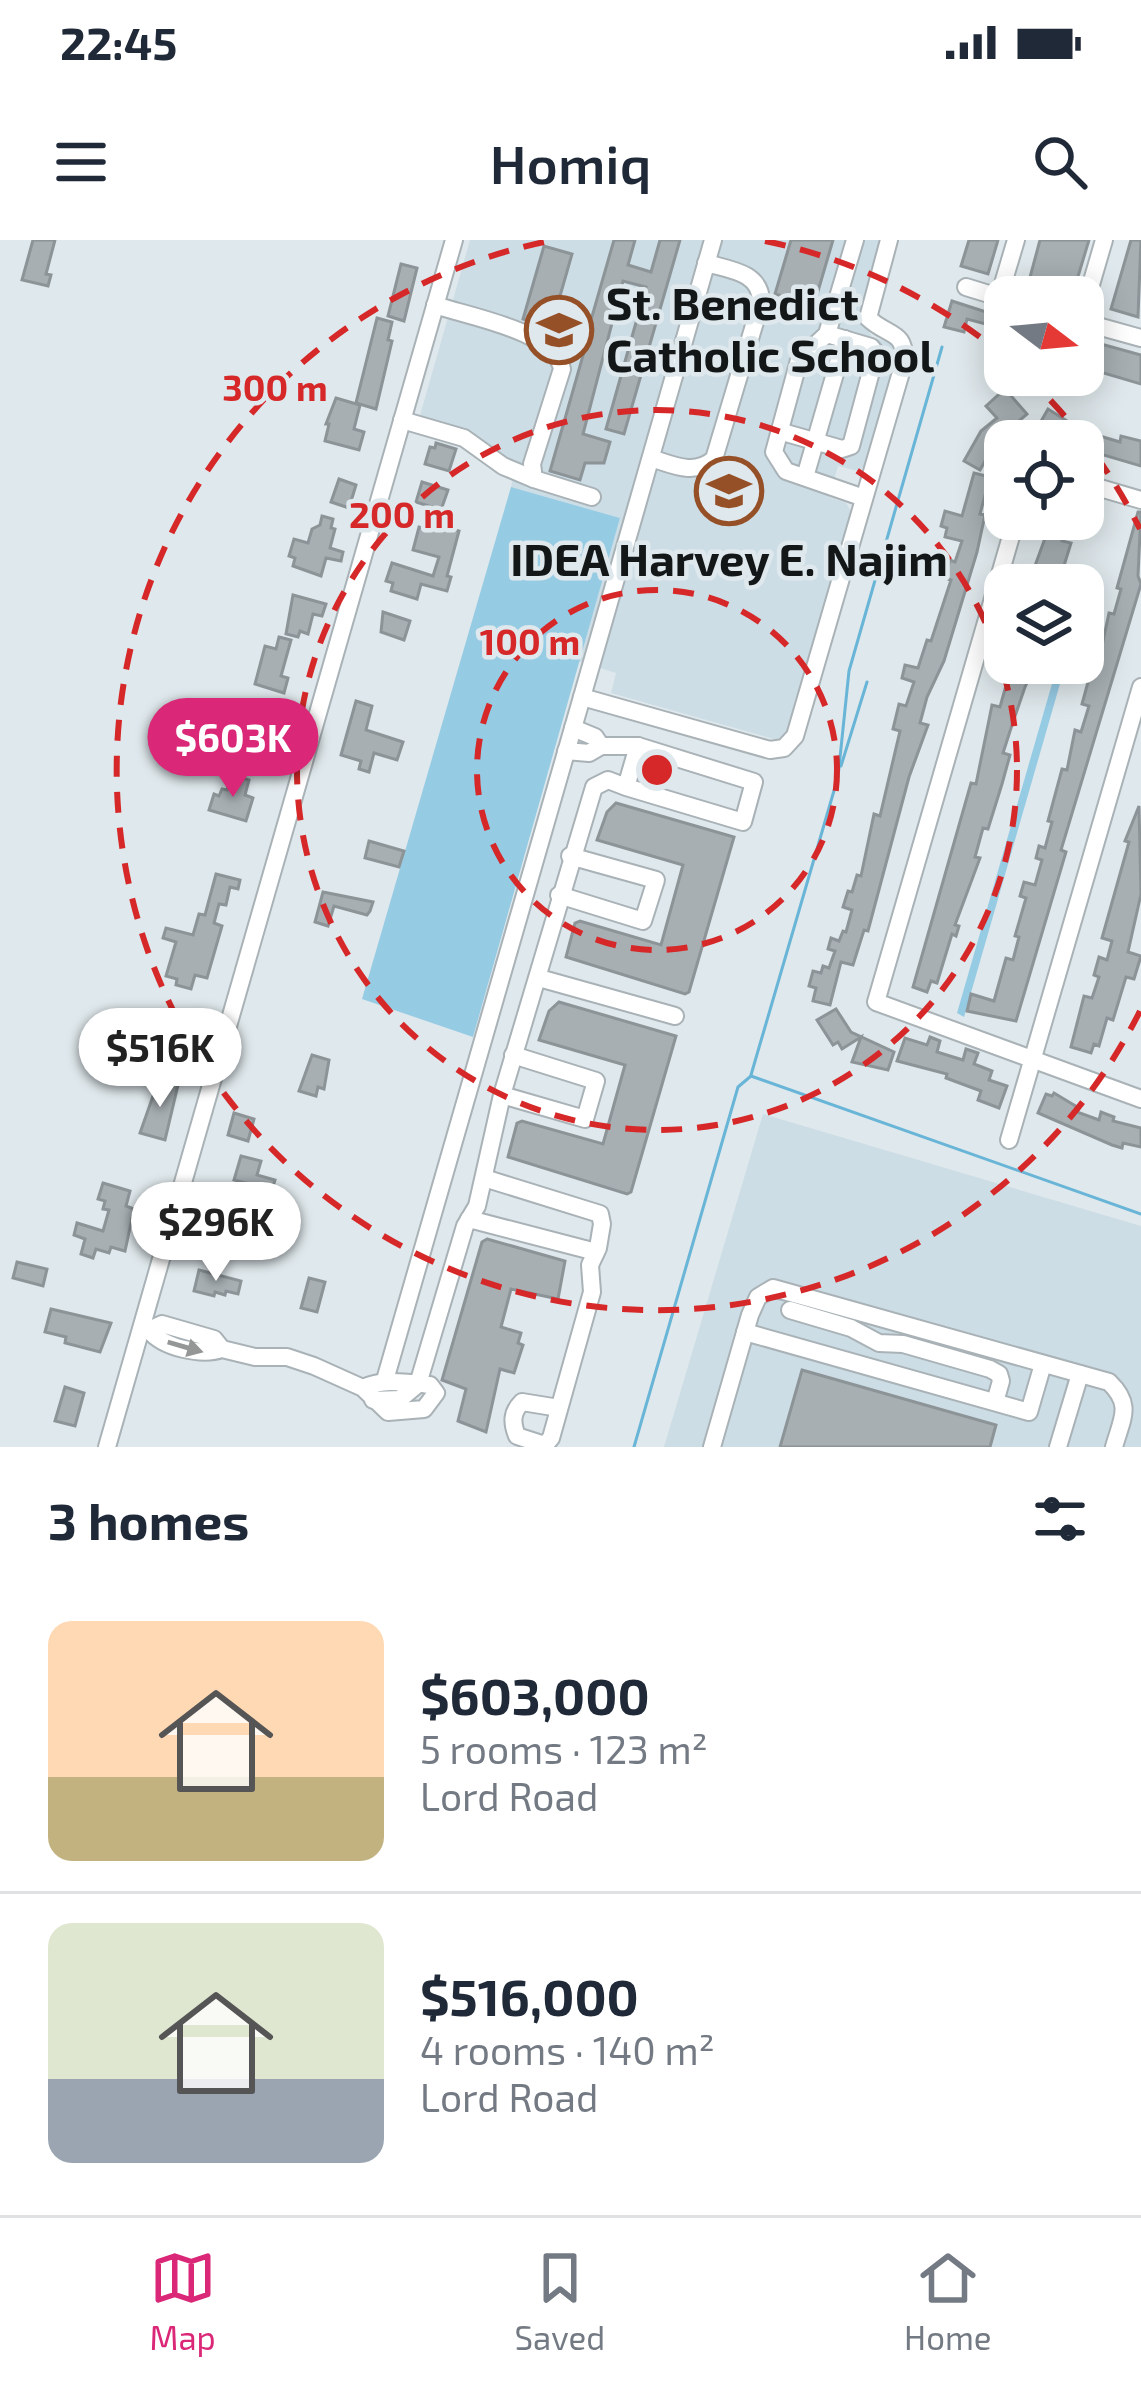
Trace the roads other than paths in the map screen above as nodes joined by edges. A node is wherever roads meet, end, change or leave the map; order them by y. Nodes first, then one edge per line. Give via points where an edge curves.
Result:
1 (454, 240) edge
2 (713, 240) edge
3 (855, 240) edge
4 (889, 240) edge
5 (1016, 240) edge
6 (1104, 240) edge
7 (706, 263) junction
8 (1007, 276) edge
9 (1094, 276) edge
10 (966, 287) dead end
11 (984, 292) edge
12 (435, 305) junction
13 (1104, 328) edge
14 (826, 334) junction
15 (1141, 338) edge
16 (845, 339) junction
17 (402, 420) junction
18 (778, 431) junction
19 (816, 442) junction
20 (651, 458) junction
21 (806, 477) junction
22 (534, 478) junction
23 (1104, 490) edge
24 (865, 492) junction
25 (592, 497) dead end
26 (1141, 500) edge
27 (1010, 540) edge
28 (1141, 687) edge
29 (582, 697) junction
30 (573, 728) junction
31 (601, 746) junction
32 (638, 746) junction
33 (566, 751) junction
34 (626, 787) junction
35 (570, 856) junction
36 (559, 896) junction
37 (539, 978) junction
38 (676, 1016) dead end
39 (513, 1055) junction
40 (1033, 1059) junction
41 (502, 1095) junction
42 (1141, 1099) edge
43 (1009, 1140) dead end
44 (484, 1178) junction
45 (470, 1219) junction
46 (596, 1252) junction
47 (792, 1302) junction
48 (145, 1329) junction
49 (745, 1332) junction
50 (781, 1342) junction
51 (1043, 1364) junction
52 (1079, 1374) junction
53 (385, 1380) junction
54 (418, 1384) junction
55 (381, 1400) junction
56 (995, 1402) junction
57 (559, 1408) dead end
58 (107, 1447) edge
59 (712, 1447) edge
60 (1058, 1447) edge
61 (1114, 1447) edge

1 - 12 street
2 - 7 street
3 - 14 street
4 - 24 street via 868,318 898,337 904,362
5 - 8 street
6 - 9 street
7 - 20 street
7 - 20 street via 754,279 760,302 714,459 691,469
10 - 11 street
12 - 17 street
12 - 22 street via 544,341 559,354
13 - 15 street
14 - 16 street
14 - 18 street via 799,360
16 - 19 street
16 - 19 street via 873,349 875,364 850,446
17 - 22 street via 464,438
17 - 48 street
18 - 19 street
18 - 21 street via 777,462
19 - 21 street
20 - 29 street
21 - 24 street
22 - 25 street
23 - 26 street
24 - 29 street via 802,716 784,748 750,746
27 - 40 street via 875,1002
28 - 40 street
29 - 30 street
30 - 31 street
30 - 33 street
31 - 32 street
31 - 33 street
32 - 34 street
32 - 34 street via 754,782 743,821
33 - 53 street
34 - 35 street via 608,780 594,787
35 - 36 street
35 - 36 street via 656,880 643,921
36 - 37 street
37 - 38 street
37 - 39 street
39 - 41 street
39 - 41 street via 596,1081 585,1119
40 - 42 street
40 - 43 street
41 - 44 street
44 - 45 street
44 - 46 street via 600,1214
45 - 46 street
45 - 54 street
46 - 57 street
47 - 49 street via 773,1288 758,1297
47 - 50 street
47 - 51 street
47 - 56 street via 867,1340 990,1369 1001,1381
48 - 55 street via 162,1324 222,1349 287,1357
48 - 58 street
49 - 50 street
49 - 59 street
50 - 56 street
51 - 52 street
51 - 56 street via 1030,1412
52 - 60 street
52 - 61 street via 1109,1382 1123,1396
53 - 54 street
53 - 55 street
54 - 55 street via 436,1393 424,1409

